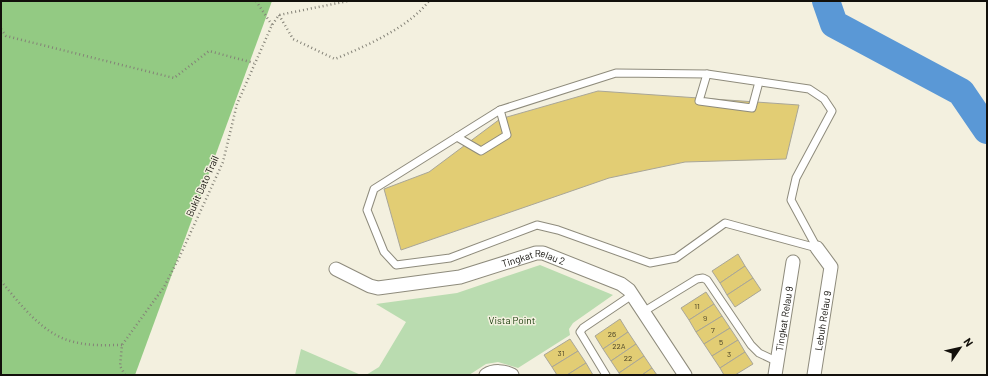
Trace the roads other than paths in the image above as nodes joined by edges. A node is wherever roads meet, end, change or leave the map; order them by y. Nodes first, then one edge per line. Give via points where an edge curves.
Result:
1 (706, 74) junction
2 (759, 82) junction
3 (500, 110) junction
4 (457, 136) junction
5 (817, 248) junction
6 (793, 262) dead end
7 (336, 269) dead end
8 (632, 295) junction
9 (643, 312) junction
10 (778, 362) junction
11 (486, 375) edge
12 (512, 375) edge
13 (606, 375) edge
14 (685, 375) edge
15 (775, 375) edge
16 (814, 375) edge

1 - 2 lane
1 - 2 lane via 699,101 752,108
1 - 3 lane via 616,73
2 - 5 lane via 809,89 824,99 832,111 796,178 791,200
3 - 4 lane
3 - 4 lane via 507,135 481,151
4 - 5 lane via 374,189 367,210 384,252 396,265 450,258 537,225 650,263 676,258 725,223
5 - 16 street, Lebuh Relau 9 via 831,267
6 - 10 street, Tingkat Relau 9
7 - 8 street, Tingkat Relau 2 via 378,288 460,277 543,253 621,284
8 - 9 street, Tingkat Relau 2
8 - 13 lane via 580,332
9 - 10 lane via 702,278 707,280 751,345 759,353
9 - 14 street, Tingkat Relau 2
10 - 15 street, Tingkat Relau 9
11 - 12 street via 502,371

